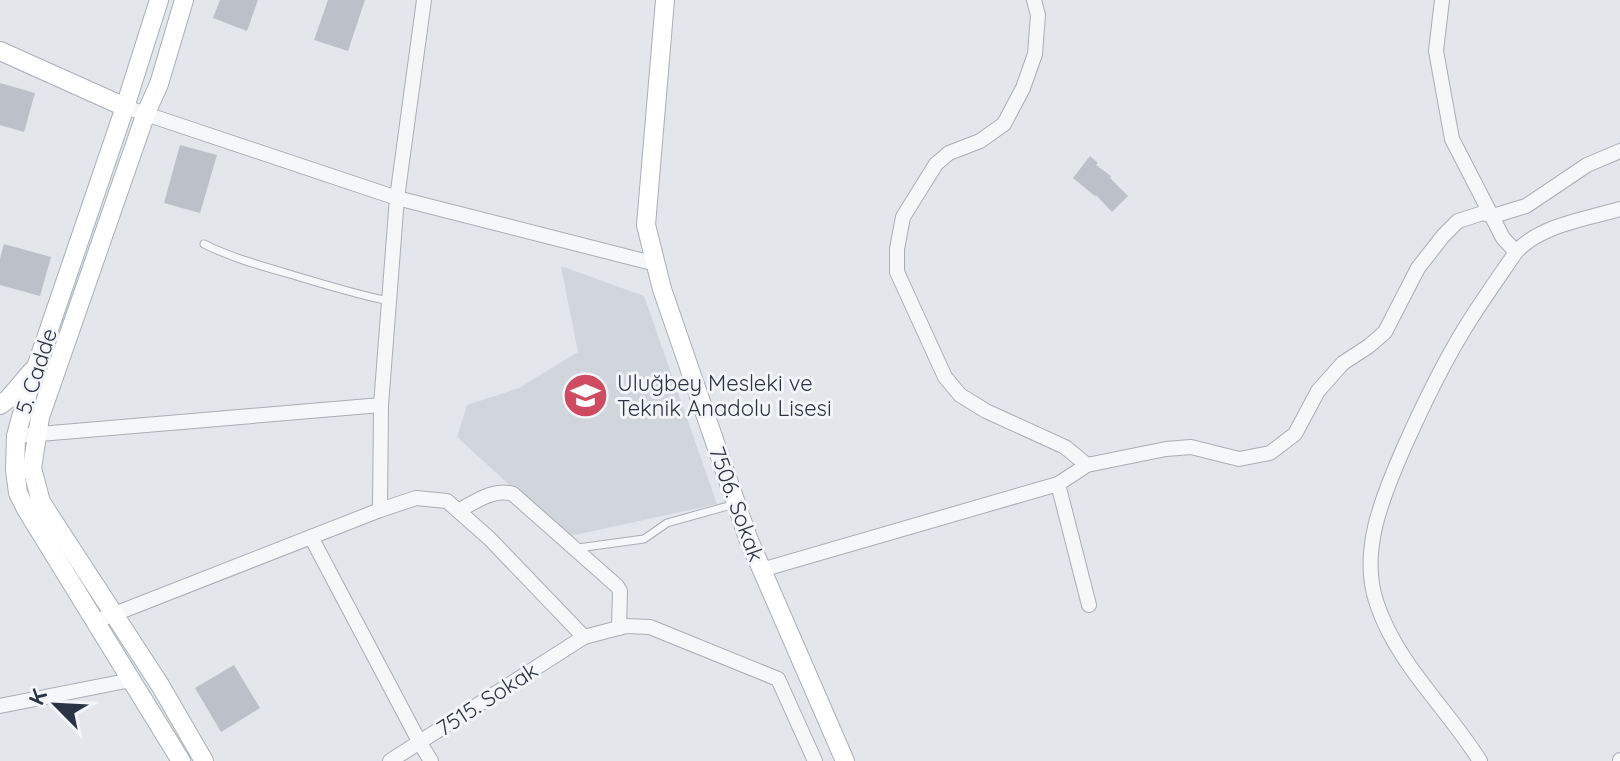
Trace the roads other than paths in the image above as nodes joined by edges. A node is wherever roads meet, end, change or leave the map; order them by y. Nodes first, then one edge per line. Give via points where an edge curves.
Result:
1 (159, 0) edge
2 (184, 0) edge
3 (424, 0) edge
4 (665, 0) edge
5 (1034, 0) edge
6 (1442, 0) edge
7 (0, 51) edge
8 (125, 107) junction
9 (146, 113) junction
10 (1620, 151) edge
11 (397, 198) junction
12 (1620, 209) edge
13 (1498, 226) junction
14 (204, 244) dead end
15 (1516, 252) junction
16 (656, 264) junction
17 (389, 301) junction
18 (37, 366) junction
19 (0, 405) edge
20 (381, 405) junction
21 (37, 435) junction
22 (5, 437) edge
23 (1087, 465) junction
24 (0, 473) edge
25 (1058, 484) junction
26 (18, 493) junction
27 (735, 504) junction
28 (380, 510) junction
29 (458, 511) junction
30 (311, 537) junction
31 (575, 549) junction
32 (761, 570) junction
33 (1089, 605) dead end
34 (114, 614) junction
35 (94, 622) junction
36 (619, 628) junction
37 (584, 637) junction
38 (131, 680) junction
39 (0, 706) edge
40 (420, 743) junction
41 (181, 761) edge
42 (204, 761) edge
43 (390, 761) edge
44 (431, 761) edge
45 (815, 761) edge
46 (845, 761) edge
47 (1480, 761) edge

1 - 8 street, 5. Cadde
2 - 9 street
3 - 11 street
4 - 16 street, 7506. Sokak via 646,225
5 - 23 street via 1035,54 1011,112 980,141 936,164 903,217 897,272 945,377 960,395 1065,447
6 - 13 street via 1436,51 1452,139
7 - 8 street
8 - 9 street
8 - 18 street, 5. Cadde
9 - 11 street
9 - 21 street
10 - 13 street via 1587,165
11 - 16 street
11 - 17 street
12 - 15 street via 1545,231
13 - 15 street
13 - 23 street via 1483,213 1458,221 1418,268 1385,332 1343,363 1318,391 1295,434 1270,453 1239,459 1191,447
14 - 17 lane
15 - 47 street via 1424,402 1385,490 1372,548 1371,581 1389,632
16 - 27 street, 7506. Sokak
17 - 20 street
18 - 19 street
18 - 22 street, 5. Cadde
20 - 21 street
20 - 28 street
21 - 22 street
21 - 34 street via 32,468 41,502
22 - 26 street, 5. Cadde
23 - 25 street
24 - 26 street
25 - 32 street
25 - 33 street
26 - 35 street, 5. Cadde
27 - 31 lane via 667,523 644,539
27 - 32 street, 7506. Sokak
28 - 29 street via 416,498 447,501
28 - 30 street
29 - 31 street via 508,492
29 - 37 street
30 - 34 street
30 - 40 street
31 - 36 street via 620,591
32 - 46 street, 7506. Sokak
34 - 35 street
34 - 42 street
35 - 38 street, 5. Cadde
36 - 37 street, 7515. Sokak
36 - 45 street, 7515. Sokak via 650,627 778,679
37 - 40 street, 7515. Sokak
38 - 39 street
38 - 41 street, 5. Cadde
40 - 43 street, 7515. Sokak
40 - 44 street

